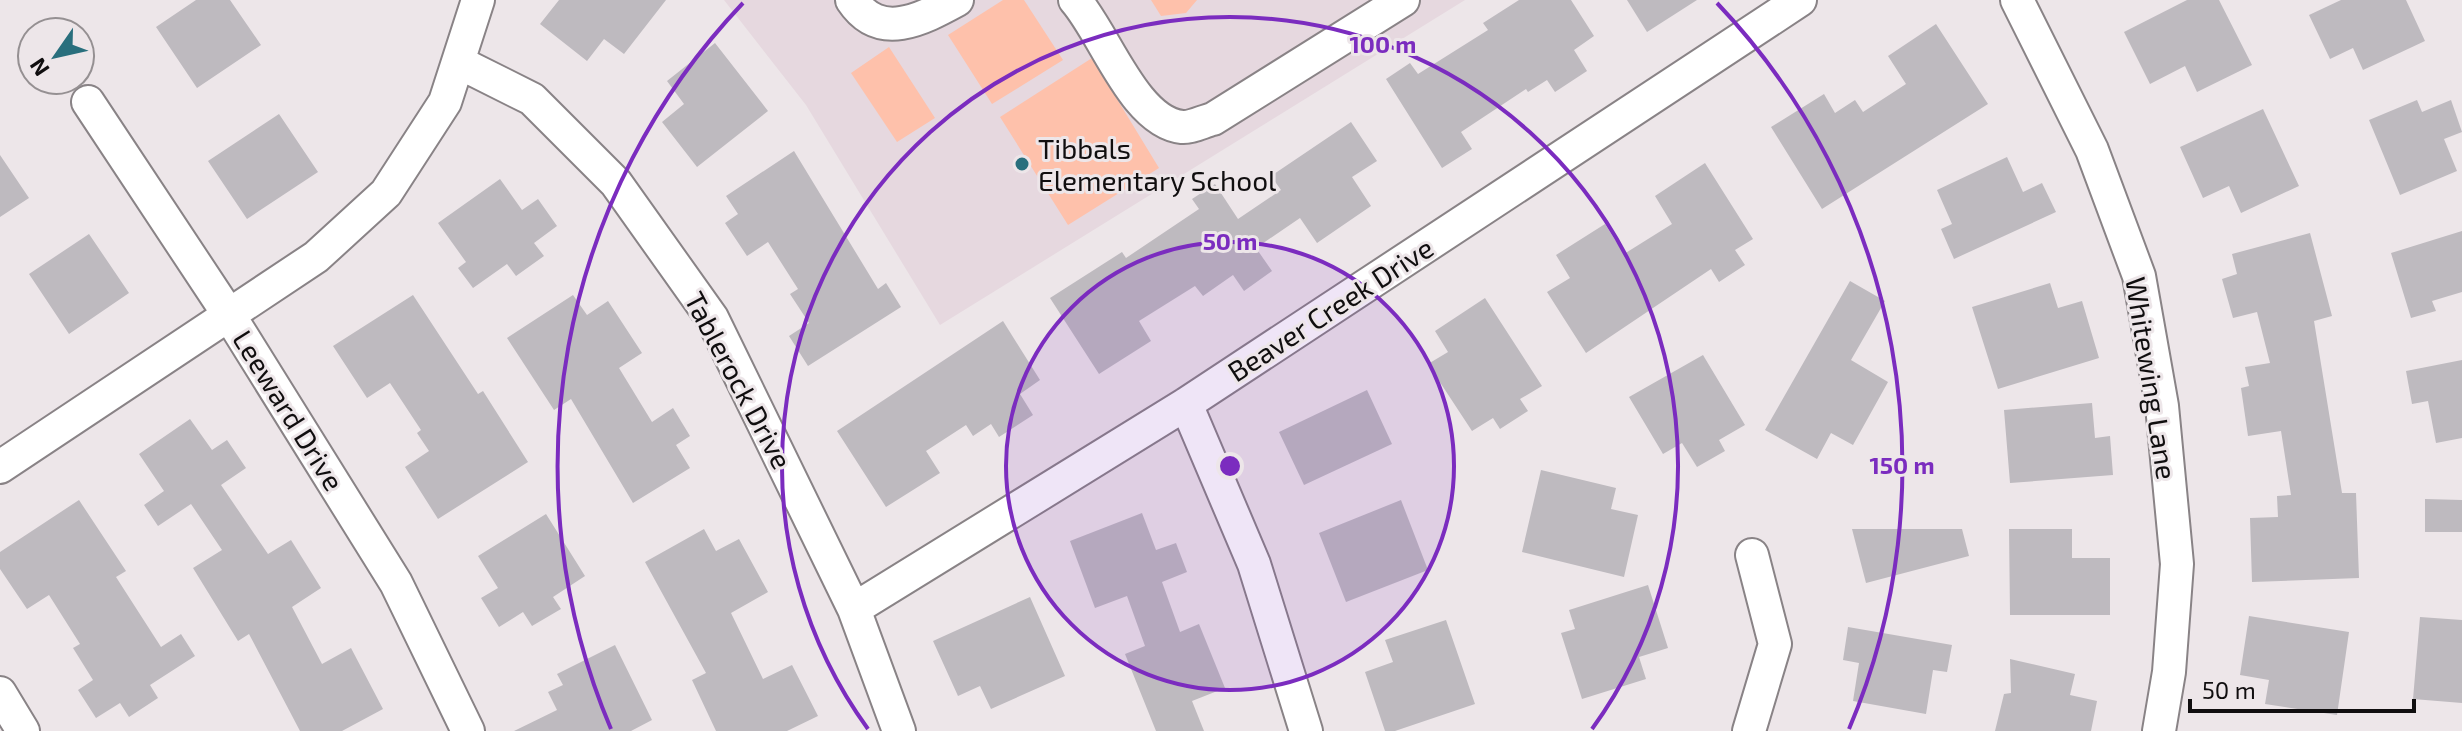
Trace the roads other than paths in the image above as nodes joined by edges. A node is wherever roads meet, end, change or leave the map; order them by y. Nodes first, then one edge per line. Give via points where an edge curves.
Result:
1 (478, 0) edge
2 (852, 0) edge
3 (957, 0) edge
4 (1075, 0) edge
5 (1403, 0) edge
6 (1800, 0) edge
7 (2017, 0) edge
8 (458, 62) junction
9 (88, 102) dead end
10 (229, 315) junction
11 (1186, 404) junction
12 (0, 467) edge
13 (1752, 555) dead end
14 (854, 609) junction
15 (0, 693) edge
16 (23, 731) edge
17 (468, 731) edge
18 (899, 731) edge
19 (1306, 731) edge
20 (1749, 731) edge
21 (2159, 731) edge

1 - 8 street
2 - 3 street via 870,19 901,26
4 - 5 street via 1156,118 1184,127 1213,119
6 - 11 street, Beaver Creek Drive
7 - 21 street, Whitewing Lane via 2092,150 2139,276 2162,406 2177,564
8 - 10 street via 445,102 386,193 316,257
8 - 14 street, Tablerock Drive via 532,99 616,183 712,318
9 - 10 street, Leeward Drive
10 - 12 street
10 - 17 street, Leeward Drive via 396,583
11 - 14 street, Beaver Creek Drive
11 - 19 street via 1254,564
13 - 20 street via 1775,644
14 - 18 street, Tablerock Drive
15 - 16 street

